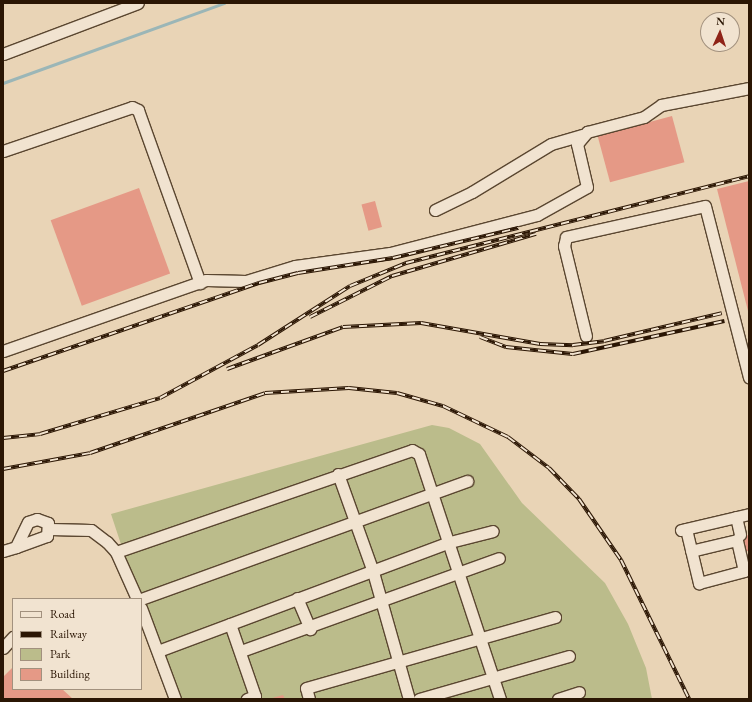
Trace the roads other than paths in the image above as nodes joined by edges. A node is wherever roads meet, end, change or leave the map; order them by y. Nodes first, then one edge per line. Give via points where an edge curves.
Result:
1 (138, 3) edge
2 (3, 54) edge
3 (749, 88) edge
4 (583, 135) junction
5 (3, 151) edge
6 (435, 210) dead end
7 (200, 283) junction
8 (586, 336) dead end
9 (3, 351) edge
10 (749, 377) edge
11 (338, 474) junction
12 (467, 481) dead end
13 (432, 494) junction
14 (749, 514) edge
15 (736, 517) junction
16 (356, 522) junction
17 (50, 529) junction
18 (493, 531) dead end
19 (740, 536) dead end
20 (450, 542) junction
21 (16, 547) junction
22 (3, 551) edge
23 (691, 551) junction
24 (116, 552) junction
25 (500, 558) dead end
26 (373, 572) junction
27 (460, 572) junction
28 (137, 598) edge
29 (297, 598) junction
30 (142, 599) edge
31 (383, 603) junction
32 (142, 611) edge
33 (555, 616) dead end
34 (230, 624) junction
35 (310, 629) junction
36 (12, 638) edge
37 (481, 639) junction
38 (3, 648) edge
39 (158, 651) junction
40 (241, 651) junction
41 (569, 656) dead end
42 (398, 662) junction
43 (495, 678) junction
44 (579, 692) dead end
45 (175, 699) edge
46 (247, 699) edge
47 (309, 699) edge
48 (409, 699) edge
49 (420, 699) edge
50 (500, 699) edge
51 (558, 699) edge

1 - 2 street
3 - 4 street via 661,106 644,117
4 - 6 street via 551,144 472,192
4 - 7 street via 577,144 587,187 537,215 390,253 295,266 246,281
5 - 7 street via 132,107 138,110
7 - 9 street
8 - 10 street via 564,246 566,237 705,206
11 - 13 street via 412,450 419,454
11 - 16 street
11 - 24 street
12 - 13 street
13 - 16 street
13 - 20 street
14 - 15 street
15 - 19 street
15 - 23 street via 683,530
16 - 26 street
16 - 30 street
17 - 21 street via 47,536
17 - 21 street via 42,520 28,522
17 - 24 street via 90,530
18 - 20 street
20 - 26 street
20 - 27 street
21 - 22 street
23 - 23 street via 699,583 744,571 736,540
24 - 28 street
25 - 27 street
26 - 29 street
26 - 31 street
27 - 31 street
27 - 37 street
29 - 34 street
29 - 35 street
31 - 35 street
31 - 42 street
32 - 39 street
33 - 37 street
34 - 39 street
34 - 40 street
35 - 40 street
36 - 38 street
37 - 42 street
37 - 43 street
39 - 45 street
40 - 46 street via 255,696
41 - 43 street
42 - 47 street via 306,688
42 - 48 street
43 - 49 street
43 - 50 street
44 - 51 street

